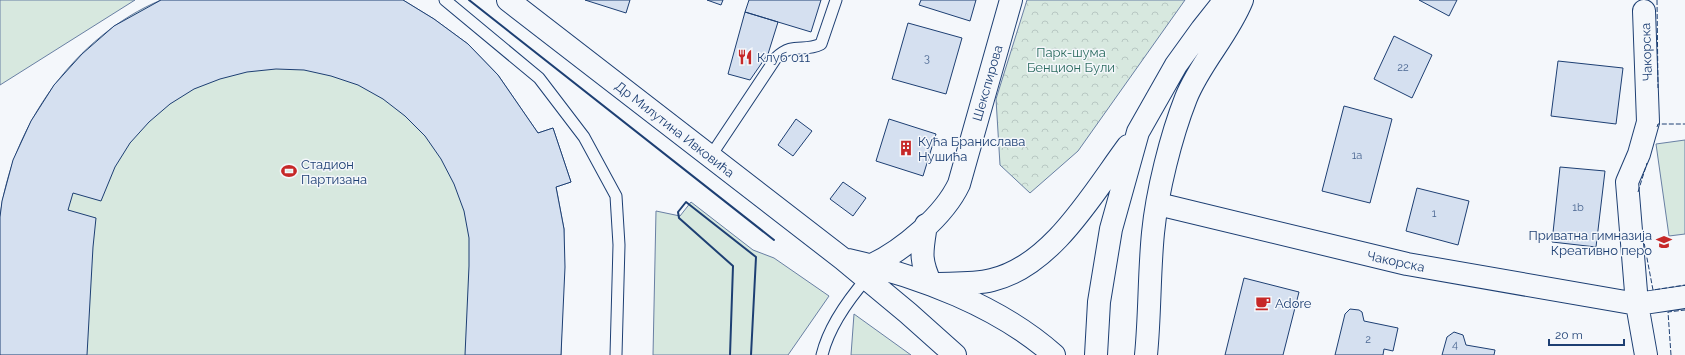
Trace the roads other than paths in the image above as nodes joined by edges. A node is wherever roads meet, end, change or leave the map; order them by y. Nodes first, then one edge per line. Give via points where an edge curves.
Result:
1 (445, 0) edge
2 (508, 0) edge
3 (836, 0) edge
4 (1011, 0) edge
5 (1225, 0) edge
6 (1242, 0) edge
7 (1644, 11) dead end
8 (1138, 132) junction
9 (710, 157) junction
10 (1158, 204) junction
11 (926, 225) junction
12 (869, 272) junction
13 (931, 284) junction
14 (1685, 297) edge
15 (1637, 304) junction
16 (1148, 329) junction
17 (616, 355) edge
18 (822, 355) edge
19 (955, 355) edge
20 (1054, 355) edge
21 (1096, 355) edge
22 (1136, 355) edge
23 (1146, 355) edge
24 (1646, 355) edge

1 - 17 lane via 539,78 584,138 616,196 619,245
2 - 9 street, Др Милутина Ивковића
3 - 9 lane via 821,44 811,48 789,49 776,58
4 - 11 street, Шекспирова via 959,184 945,206
5 - 8 street via 1176,65
6 - 10 street via 1226,33 1187,96 1173,137
7 - 15 street, Чакорска via 1648,122 1628,182
8 - 13 street via 1084,207 1034,261 1021,269 991,280
8 - 21 street via 1111,229 1099,302
9 - 12 street, Др Милутина Ивковића via 843,259
10 - 15 street, Чакорска via 1407,264
10 - 16 street via 1153,235
11 - 12 street, Шекспирова
11 - 13 street via 921,255 923,268
12 - 13 street, Др Милутина Ивковића
12 - 18 lane via 835,323
12 - 19 street, Др Милутина Ивковића
13 - 20 street, Др Милутина Ивковића via 993,313
14 - 15 street, Чакорска
15 - 24 street, Чакорска
16 - 22 street
16 - 23 street

